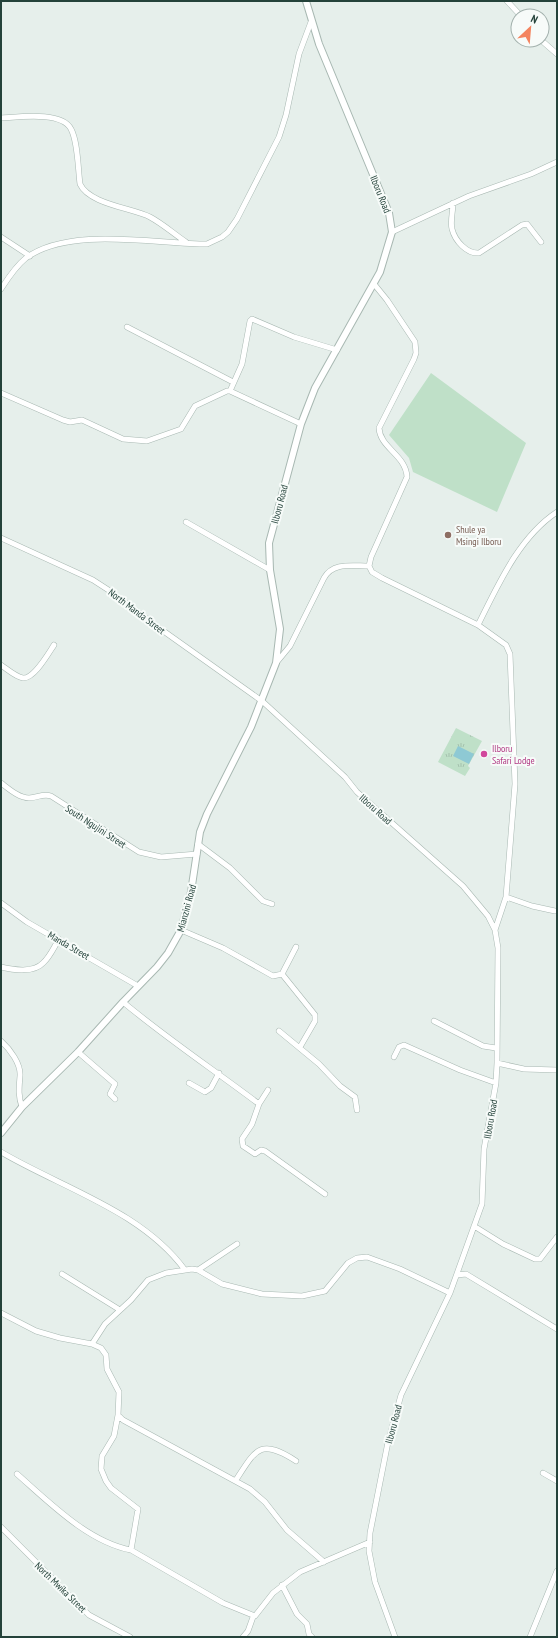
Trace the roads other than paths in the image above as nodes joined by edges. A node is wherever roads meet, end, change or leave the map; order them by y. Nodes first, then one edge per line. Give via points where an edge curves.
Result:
1 (306, 1) edge
2 (312, 22) junction
3 (1, 118) edge
4 (557, 162) edge
5 (453, 203) junction
6 (392, 232) junction
7 (1, 237) edge
8 (541, 242) dead end
9 (187, 243) junction
10 (30, 256) junction
11 (374, 284) junction
12 (1, 289) edge
13 (127, 327) dead end
14 (337, 350) junction
15 (233, 382) junction
16 (230, 391) junction
17 (1, 393) edge
18 (301, 424) junction
19 (557, 512) edge
20 (186, 522) dead end
21 (1, 538) edge
22 (368, 566) junction
23 (270, 570) junction
24 (478, 625) junction
25 (54, 645) dead end
26 (276, 663) junction
27 (1, 666) edge
28 (262, 701) junction
29 (1, 783) edge
30 (198, 844) junction
31 (197, 854) junction
32 (506, 897) junction
33 (1, 903) edge
34 (272, 904) dead end
35 (555, 911) dead end
36 (181, 930) junction
37 (495, 930) junction
38 (59, 939) junction
39 (296, 946) dead end
40 (1, 967) edge
41 (282, 974) junction
42 (138, 986) junction
43 (123, 1002) junction
44 (434, 1021) dead end
45 (279, 1031) dead end
46 (1, 1041) edge
47 (300, 1047) junction
48 (496, 1048) junction
49 (78, 1052) junction
50 (394, 1056) dead end
51 (497, 1063) junction
52 (557, 1070) edge
53 (219, 1073) junction
54 (189, 1083) dead end
55 (496, 1084) junction
56 (268, 1090) dead end
57 (116, 1099) dead end
58 (259, 1104) junction
59 (22, 1107) junction
60 (357, 1110) dead end
61 (1, 1133) edge
62 (1, 1152) edge
63 (324, 1194) dead end
64 (474, 1226) junction
65 (557, 1237) edge
66 (237, 1244) dead end
67 (185, 1270) junction
68 (198, 1270) junction
69 (62, 1274) dead end
70 (457, 1274) junction
71 (450, 1293) junction
72 (120, 1310) junction
73 (1, 1313) edge
74 (557, 1329) edge
75 (92, 1344) junction
76 (118, 1415) junction
77 (296, 1461) dead end
78 (543, 1473) dead end
79 (17, 1474) dead end
80 (236, 1480) junction
81 (557, 1480) edge
82 (1, 1527) edge
83 (370, 1542) junction
84 (131, 1550) junction
85 (324, 1562) junction
86 (557, 1571) edge
87 (282, 1585) junction
88 (253, 1617) junction
89 (130, 1637) edge
90 (243, 1637) edge
91 (312, 1637) edge
92 (395, 1637) edge
93 (530, 1637) edge

1 - 2 street, Ilboru Road
2 - 6 street, Ilboru Road via 330,73 389,213
2 - 9 street via 296,62 283,127 237,219 228,232 215,241 207,244
3 - 9 street via 40,117 62,120 72,130 80,184 85,191 149,217
4 - 5 street
5 - 6 street
5 - 8 street via 451,229 462,247 468,250 479,253 524,224 529,225
6 - 11 street, Ilboru Road
7 - 10 street
9 - 10 street via 80,240 56,244
10 - 12 street via 13,272
11 - 14 street, Ilboru Road
11 - 22 street via 416,347 414,359 379,428 379,435 405,465 406,477
13 - 15 street
14 - 15 street via 294,337 252,319 242,364
14 - 18 street, Ilboru Road via 315,388
15 - 16 street
16 - 17 street via 195,406 181,429 147,441 124,439 82,420 63,420
16 - 18 street
18 - 23 street, Ilboru Road via 269,543
19 - 24 street via 534,533 514,558
20 - 23 street
21 - 28 street, North Manda Street via 86,576
22 - 24 street via 382,578
22 - 26 street via 333,568 327,573 290,646
23 - 26 street, Ilboru Road via 280,629
24 - 32 street via 506,645 510,654 515,784
25 - 27 street via 28,677 20,677
26 - 28 street, Ilboru Road
28 - 30 street, Mianzini Road via 207,814
28 - 37 street, Ilboru Road via 345,777 356,792 463,886 480,905
29 - 31 street, South Ngujini Street via 24,797 32,798 43,794 51,796 139,852 161,857
30 - 31 street, Mianzini Road
30 - 34 street via 230,868 263,901
31 - 36 street, Mianzini Road
32 - 35 street
32 - 37 street
33 - 38 street, Manda Street via 27,922
36 - 41 street via 223,948 273,976
36 - 42 street, Mianzini Road via 158,967
37 - 48 street, Ilboru Road via 498,948
38 - 40 street via 43,964 32,969 14,970
38 - 42 street, Manda Street
39 - 41 street
41 - 47 street via 315,1015 315,1021
42 - 43 street, Mianzini Road
43 - 49 street, Mianzini Road
43 - 53 street
44 - 48 street via 483,1046
45 - 47 street
46 - 59 street via 20,1071 18,1092
47 - 60 street via 355,1097
48 - 51 street, Ilboru Road
49 - 57 street via 115,1084 110,1094
49 - 59 street, Mianzini Road
50 - 55 street via 404,1045
51 - 52 street via 524,1069
51 - 55 street, Ilboru Road
53 - 54 street via 211,1088 205,1092
53 - 58 street
55 - 64 street, Ilboru Road via 484,1149 482,1204
56 - 58 street
58 - 63 street via 252,1124 242,1139 243,1146 255,1154 261,1150 265,1151
59 - 61 street, Mianzini Road
62 - 67 street via 135,1223 161,1242
64 - 65 street via 503,1244 535,1259 540,1259
64 - 70 street, Ilboru Road
66 - 68 street
67 - 68 street
67 - 72 street via 166,1273 148,1280
68 - 71 street via 222,1284 245,1290 302,1296 325,1291 348,1263 357,1258 367,1257 400,1269
69 - 72 street
70 - 71 street, Ilboru Road
70 - 74 street via 466,1274
71 - 83 street, Ilboru Road via 401,1395 388,1442
72 - 75 street via 105,1324
73 - 75 street via 42,1333
75 - 76 street via 104,1351 107,1369 119,1392
76 - 80 street
76 - 84 street via 114,1436 102,1456 101,1469 112,1488 138,1509
77 - 80 street via 276,1450 260,1450 252,1454
78 - 81 street
79 - 84 street via 89,1533 113,1546
80 - 85 street via 258,1494 287,1530
82 - 89 street, North Mwika Street via 89,1614
83 - 85 street
83 - 92 street, Ilboru Road via 375,1582
84 - 88 street via 223,1603
85 - 87 street via 300,1572
86 - 93 street
87 - 88 street
87 - 91 street via 297,1614 307,1624
88 - 90 street

